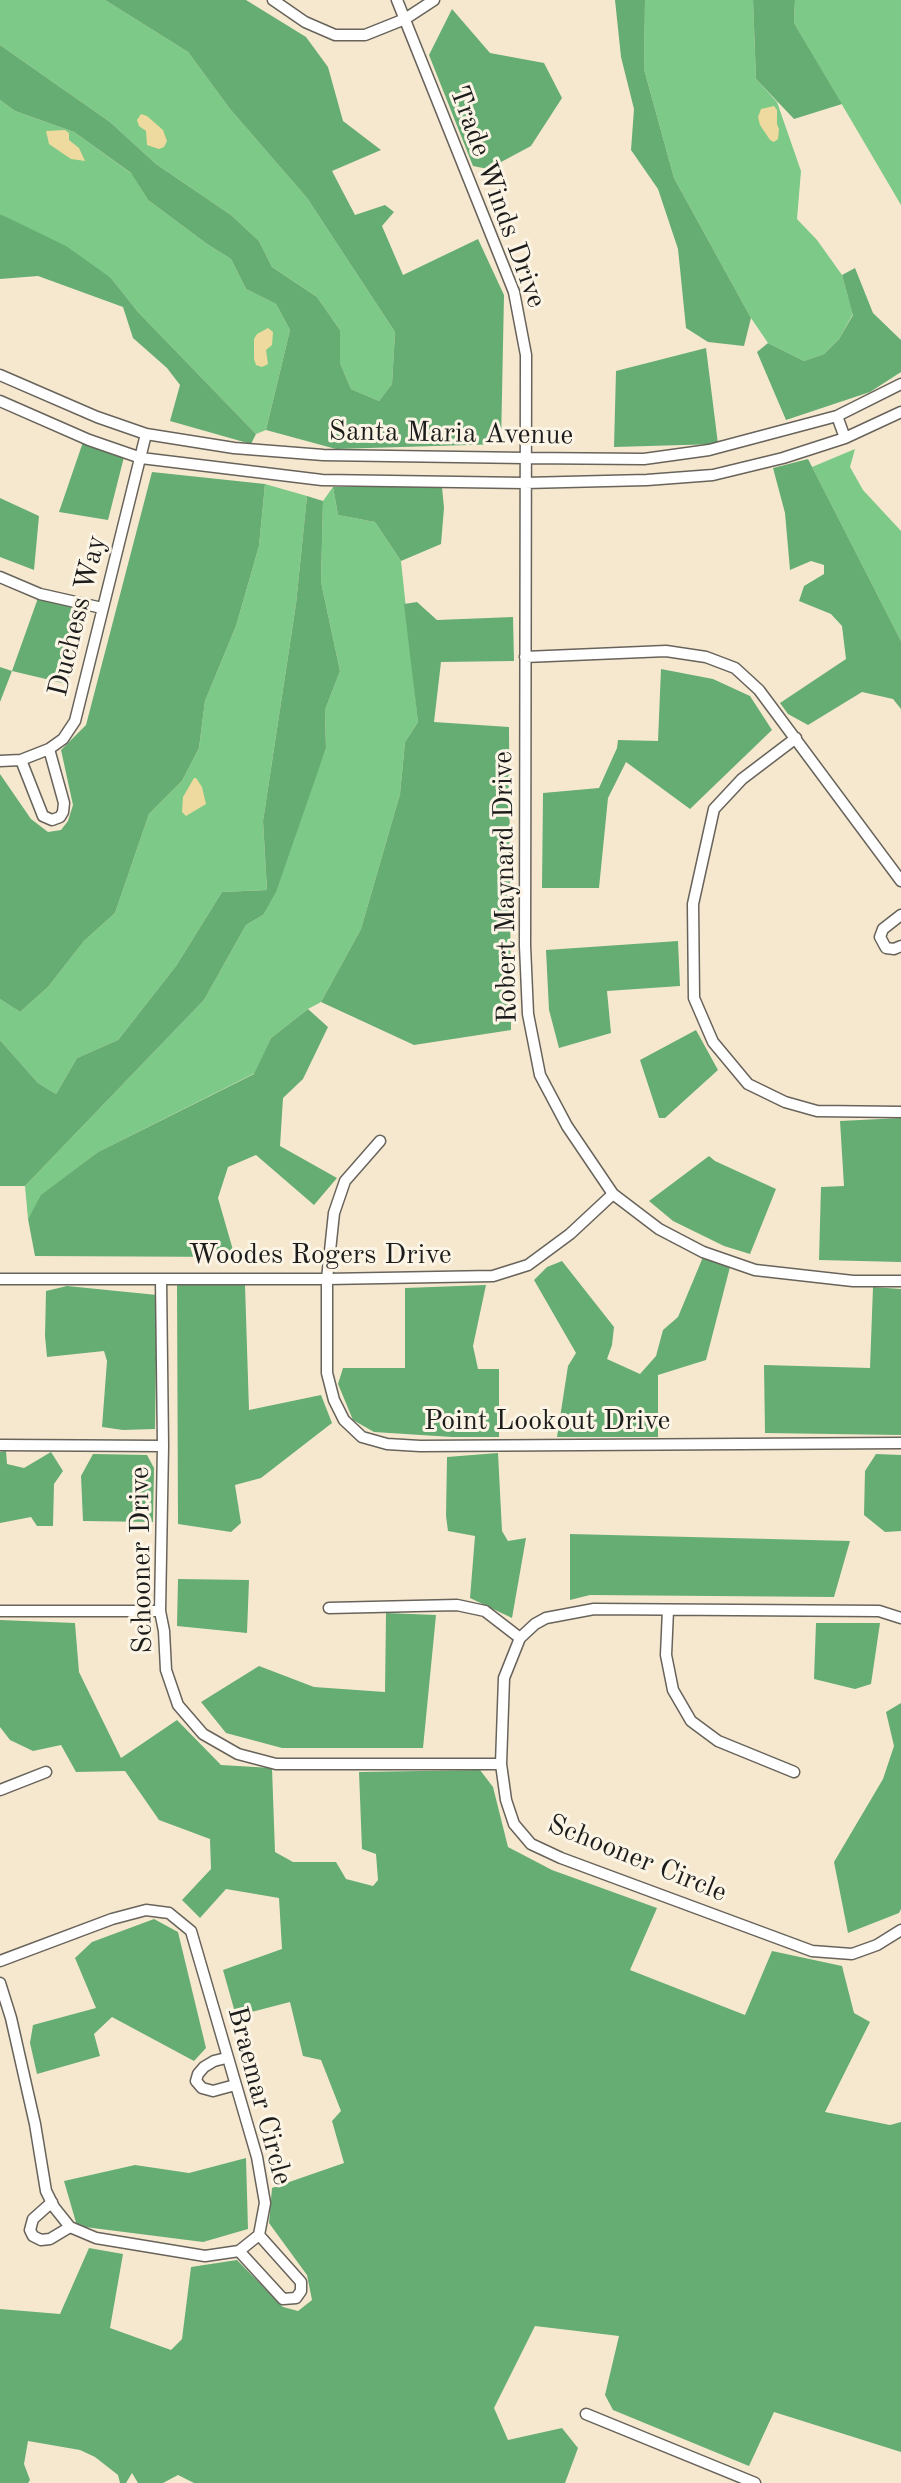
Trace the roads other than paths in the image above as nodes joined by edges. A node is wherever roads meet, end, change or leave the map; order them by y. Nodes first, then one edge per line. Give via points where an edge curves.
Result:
1 (273, 0) edge
2 (397, 0) edge
3 (434, 0) edge
4 (405, 19) junction
5 (0, 375) edge
6 (901, 384) edge
7 (0, 401) edge
8 (901, 412) edge
9 (837, 416) junction
10 (146, 434) junction
11 (845, 438) junction
12 (141, 458) junction
13 (525, 458) junction
14 (524, 483) junction
15 (0, 577) edge
16 (102, 608) junction
17 (525, 657) junction
18 (796, 738) junction
19 (49, 749) junction
20 (21, 760) junction
21 (0, 761) edge
22 (901, 881) edge
23 (901, 915) edge
24 (901, 946) edge
25 (901, 1112) edge
26 (380, 1140) dead end
27 (613, 1194) junction
28 (0, 1279) edge
29 (161, 1279) junction
30 (327, 1279) junction
31 (901, 1281) edge
32 (901, 1443) edge
33 (0, 1445) edge
34 (163, 1446) junction
35 (329, 1608) dead end
36 (0, 1611) edge
37 (160, 1611) junction
38 (668, 1611) junction
39 (901, 1618) edge
40 (520, 1638) junction
41 (501, 1765) junction
42 (46, 1772) dead end
43 (794, 1772) dead end
44 (0, 1790) edge
45 (901, 1930) edge
46 (0, 1961) edge
47 (0, 1983) edge
48 (226, 2058) junction
49 (235, 2085) junction
50 (51, 2202) junction
51 (71, 2227) junction
52 (259, 2235) junction
53 (239, 2251) junction
54 (586, 2414) dead end
55 (755, 2483) edge

1 - 4 street via 304,22 335,35 365,35
2 - 4 street, Trade Winds Drive
3 - 4 street
4 - 13 street, Trade Winds Drive via 514,292 526,355
5 - 10 street, Santa Maria Avenue
6 - 9 street, Santa Maria Avenue
7 - 12 street, Santa Maria Avenue
8 - 11 street, Santa Maria Avenue
9 - 11 street
9 - 13 street, Santa Maria Avenue via 683,454 645,459
10 - 12 street, Duchess Way
10 - 13 street, Santa Maria Avenue via 234,448 323,455
11 - 14 street, Santa Maria Avenue via 713,475
12 - 14 street, Santa Maria Avenue via 322,480
12 - 16 street, Duchess Way
13 - 14 street, Robert Maynard Drive
14 - 17 street, Robert Maynard Drive
15 - 16 street via 40,594
16 - 19 street, Duchess Way via 75,722
17 - 18 street via 666,651 706,657 735,668 760,690
17 - 27 street, Robert Maynard Drive via 528,1014 540,1075 567,1126
18 - 22 street
18 - 25 street via 742,779 714,809 693,904 694,998 713,1042 748,1084 817,1111
19 - 20 street, Duchess Way
19 - 20 street via 65,803 60,817 43,816
20 - 21 street, Duchess Way
23 - 24 street via 880,937 886,948
26 - 30 street, Point Lookout Drive via 345,1181 334,1213
27 - 30 street, Woodes Rogers Drive via 528,1265 493,1276
27 - 31 street, Robert Maynard Drive via 659,1229 703,1252 755,1270 853,1281
28 - 29 street, Woodes Rogers Drive
29 - 30 street, Woodes Rogers Drive
29 - 34 street, Schooner Drive
30 - 32 street, Point Lookout Drive via 327,1373 334,1400 362,1437 420,1446
33 - 34 street
34 - 37 street, Schooner Drive
35 - 40 street via 457,1605 485,1611
36 - 37 street
37 - 41 street, Schooner Drive via 166,1670 178,1705 203,1734 238,1754 276,1763
38 - 39 street via 878,1611
38 - 40 street via 594,1609 564,1614 535,1624
38 - 43 street via 666,1655 673,1690 691,1721 718,1741
40 - 41 street, Schooner Circle via 503,1678
41 - 45 street, Schooner Circle via 514,1825 531,1844 561,1858 812,1951 852,1954
42 - 44 street
46 - 48 street, Braemar Circle via 113,1919 146,1910 169,1913 191,1931
47 - 50 street
48 - 49 street, Braemar Circle
48 - 49 street via 204,2067 196,2081 213,2091
49 - 52 street, Braemar Circle via 257,2157 265,2203
50 - 51 street
50 - 51 street via 33,2219 33,2236 51,2239
51 - 53 street via 96,2238 205,2256
52 - 53 street
52 - 53 street via 301,2282 296,2298 283,2299
54 - 55 street

